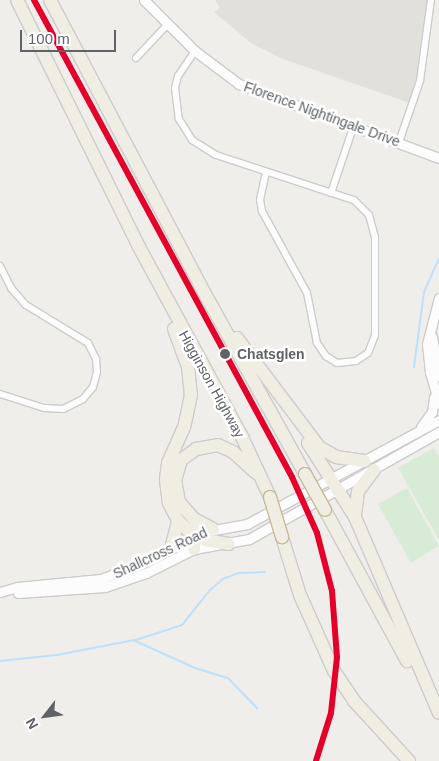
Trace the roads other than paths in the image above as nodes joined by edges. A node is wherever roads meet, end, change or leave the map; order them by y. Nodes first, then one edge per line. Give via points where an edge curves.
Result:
1 (17, 0) edge
2 (50, 0) edge
3 (144, 0) edge
4 (431, 0) edge
5 (167, 25) junction
6 (196, 51) junction
7 (136, 58) dead end
8 (354, 125) junction
9 (400, 142) junction
10 (439, 158) edge
11 (266, 172) junction
12 (331, 193) junction
13 (0, 266) edge
14 (200, 285) junction
15 (164, 295) junction
16 (439, 298) edge
17 (432, 322) junction
18 (439, 376) edge
19 (272, 385) junction
20 (434, 391) junction
21 (0, 394) edge
22 (439, 404) edge
23 (439, 420) edge
24 (416, 432) junction
25 (439, 432) edge
26 (425, 441) junction
27 (439, 441) edge
28 (370, 466) junction
29 (262, 478) junction
30 (332, 478) junction
31 (340, 490) junction
32 (355, 517) junction
33 (183, 518) junction
34 (213, 529) junction
35 (196, 536) junction
36 (229, 544) junction
37 (171, 549) junction
38 (194, 549) junction
39 (0, 592) edge
40 (439, 713) edge
41 (439, 720) edge
42 (409, 761) edge

1 - 15 highway, Higginson Highway
2 - 14 highway
3 - 5 street, Florence Nightingale Drive
4 - 9 street via 420,81
5 - 6 street, Florence Nightingale Drive
5 - 7 street
6 - 8 street, Florence Nightingale Drive via 254,91
6 - 11 street via 178,76 175,88 176,109 184,131 204,149
8 - 9 street, Florence Nightingale Drive
8 - 12 street
9 - 10 street, Florence Nightingale Drive
11 - 12 street
11 - 12 street via 260,200 262,211 307,292 317,343 331,360 350,364 368,353 375,335 375,237 369,215 362,206
13 - 21 street via 26,305 88,342 96,358 97,372 93,387 83,399 63,409 49,409
14 - 19 highway
14 - 41 highway, bridge
15 - 29 highway, Higginson Highway
15 - 33 highway via 190,377 188,415 170,456 166,480 168,503
16 - 17 street
17 - 18 street
17 - 20 street via 426,344
19 - 28 highway via 320,447 336,457
19 - 30 highway
20 - 22 street
20 - 24 street via 430,417
23 - 24 street
24 - 28 street
25 - 26 street
26 - 27 street
26 - 28 street
28 - 30 street, Shallcross Road
28 - 31 street, Shallcross Road
28 - 32 highway via 358,491
29 - 33 highway via 224,447 209,445 196,449 181,460 175,480
29 - 42 highway, Higginson Highway, bridge via 300,595 322,648 343,684
30 - 31 highway
30 - 34 street, Shallcross Road via 247,524 226,530
31 - 32 highway
31 - 36 street, Shallcross Road via 249,539
32 - 40 highway
33 - 34 highway
33 - 35 highway
33 - 37 highway
34 - 35 street, Shallcross Road
35 - 36 highway
35 - 37 street, Shallcross Road
35 - 38 highway
36 - 38 street, Shallcross Road
37 - 39 street, Shallcross Road via 101,579 17,587
38 - 39 street, Shallcross Road via 146,573 105,587 66,592

